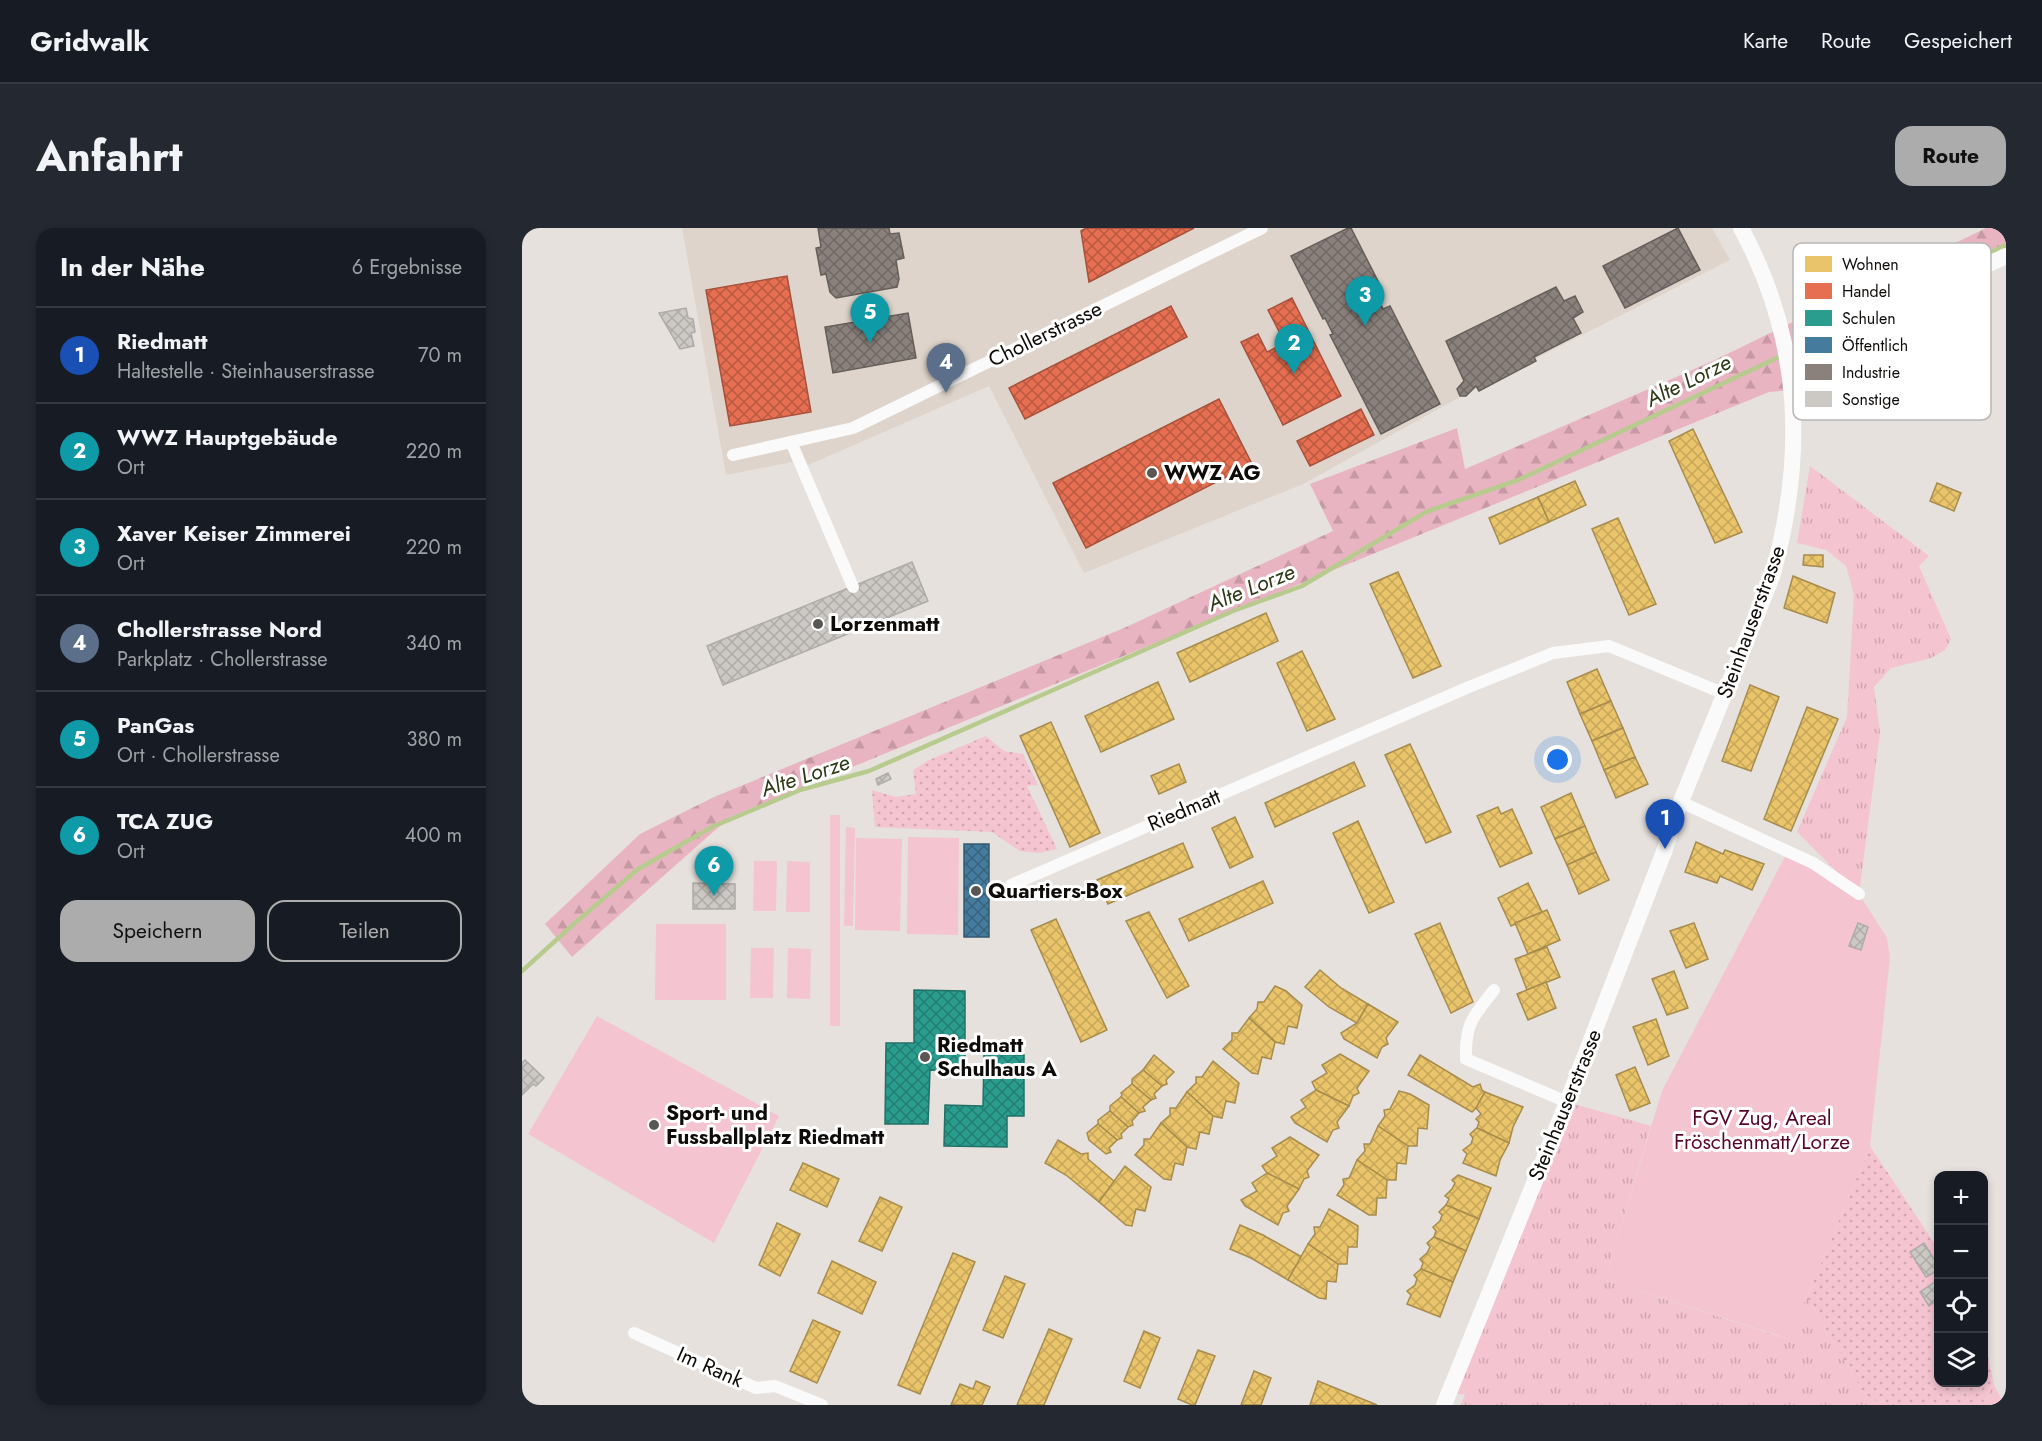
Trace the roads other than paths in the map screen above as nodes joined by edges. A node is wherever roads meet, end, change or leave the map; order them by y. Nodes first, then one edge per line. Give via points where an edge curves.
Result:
1 (1262, 228) edge
2 (1741, 228) edge
3 (2006, 256) edge
4 (1991, 263) edge
5 (1793, 398) edge
6 (1793, 420) edge
7 (791, 442) junction
8 (733, 455) dead end
9 (853, 586) dead end
10 (1725, 694) junction
11 (1681, 802) junction
12 (1011, 885) dead end
13 (1859, 894) dead end
14 (1494, 990) dead end
15 (1567, 1102) junction
16 (634, 1333) dead end
17 (822, 1405) edge
18 (1443, 1405) edge

1 - 7 street, Chollerstrasse via 853,428
2 - 5 street, Steinhauserstrasse via 1775,307
3 - 4 street
6 - 10 street, Steinhauserstrasse via 1791,489 1782,543
7 - 8 street, Chollerstrasse
7 - 9 street
10 - 11 street, Steinhauserstrasse
10 - 12 street, Riedmatt via 1609,646 1553,653
11 - 13 street via 1813,863
11 - 15 street, Steinhauserstrasse
14 - 15 street via 1470,1021 1465,1038 1466,1059
15 - 18 street, Steinhauserstrasse
16 - 17 street, Im Rank via 756,1388 775,1386

